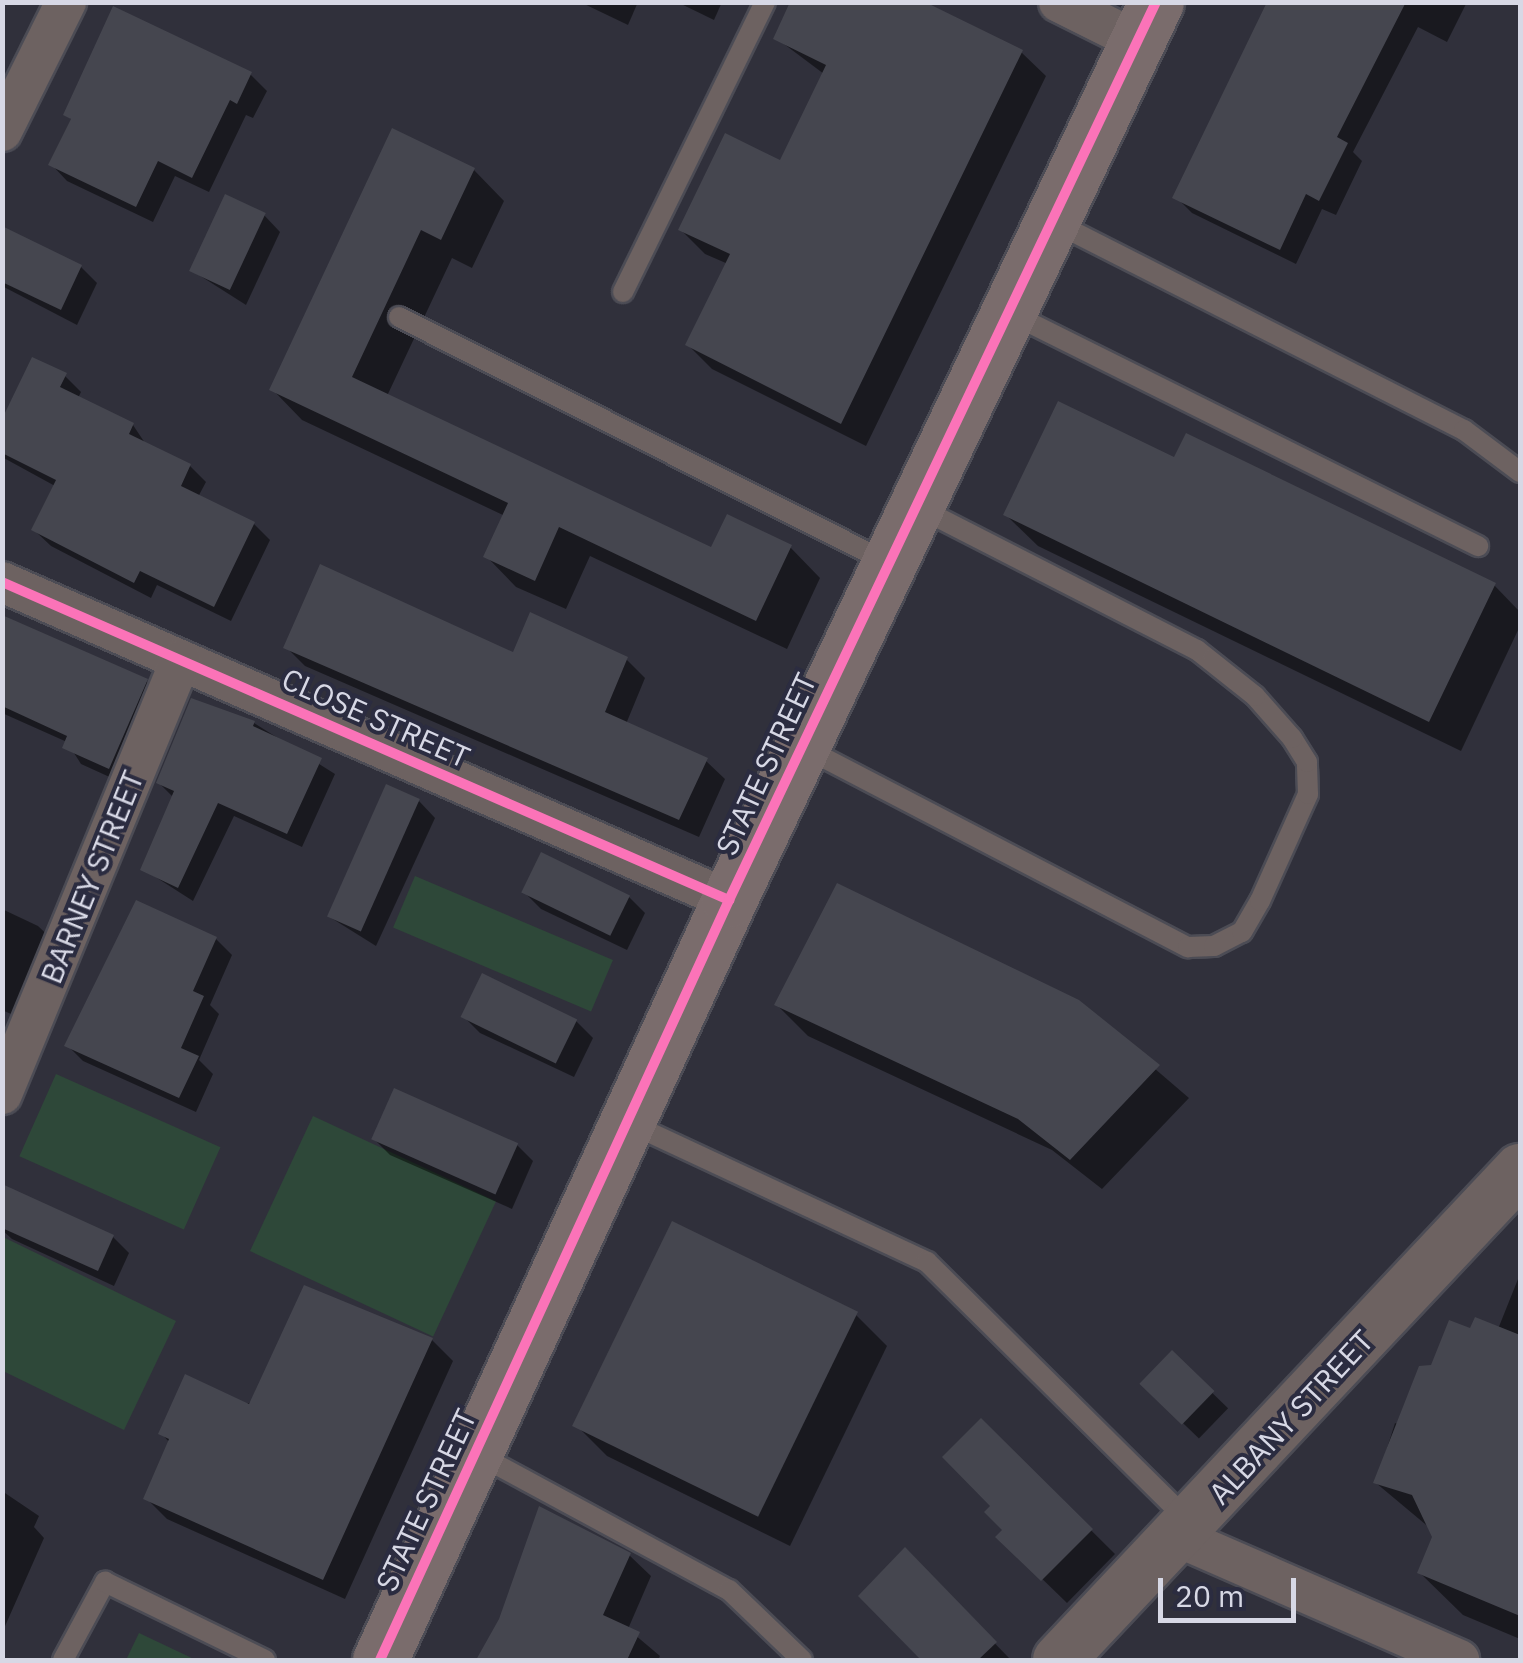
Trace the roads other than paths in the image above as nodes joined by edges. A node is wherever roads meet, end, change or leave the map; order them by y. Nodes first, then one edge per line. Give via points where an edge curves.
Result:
1 (66, 2) edge
2 (766, 2) edge
3 (1058, 2) edge
4 (1146, 22) edge
5 (2, 130) edge
6 (1052, 221) junction
7 (623, 292) dead end
8 (1008, 312) junction
9 (399, 317) dead end
10 (1520, 472) edge
11 (916, 506) junction
12 (1478, 546) dead end
13 (889, 563) junction
14 (2, 582) edge
15 (181, 660) junction
16 (802, 746) junction
17 (729, 900) junction
18 (6, 1077) edge
19 (627, 1122) junction
20 (1520, 1170) edge
21 (475, 1453) junction
22 (1184, 1531) junction
23 (63, 1660) edge
24 (265, 1660) edge
25 (380, 1660) edge
26 (802, 1660) edge
27 (1059, 1660) edge
28 (1458, 1660) edge

1 - 5 street
2 - 7 lane
3 - 4 street
4 - 6 main road, STATE STREET
6 - 8 main road, STATE STREET
6 - 10 lane via 1464,430
8 - 11 main road, STATE STREET
8 - 12 lane
9 - 13 lane
11 - 13 main road, STATE STREET
11 - 16 lane via 1196,650 1254,696 1292,738 1307,762 1308,794 1260,901 1242,932 1214,946 1188,947
13 - 16 main road, STATE STREET
14 - 15 street, CLOSE STREET
15 - 17 street, CLOSE STREET
15 - 18 street, BARNEY STREET
16 - 17 main road, STATE STREET
17 - 19 main road, STATE STREET
19 - 21 main road, STATE STREET
19 - 22 lane via 927,1262
20 - 22 street, ALBANY STREET
21 - 25 main road, STATE STREET
21 - 26 lane via 729,1590
22 - 27 street, ALBANY STREET
22 - 28 street
23 - 24 lane via 104,1582

